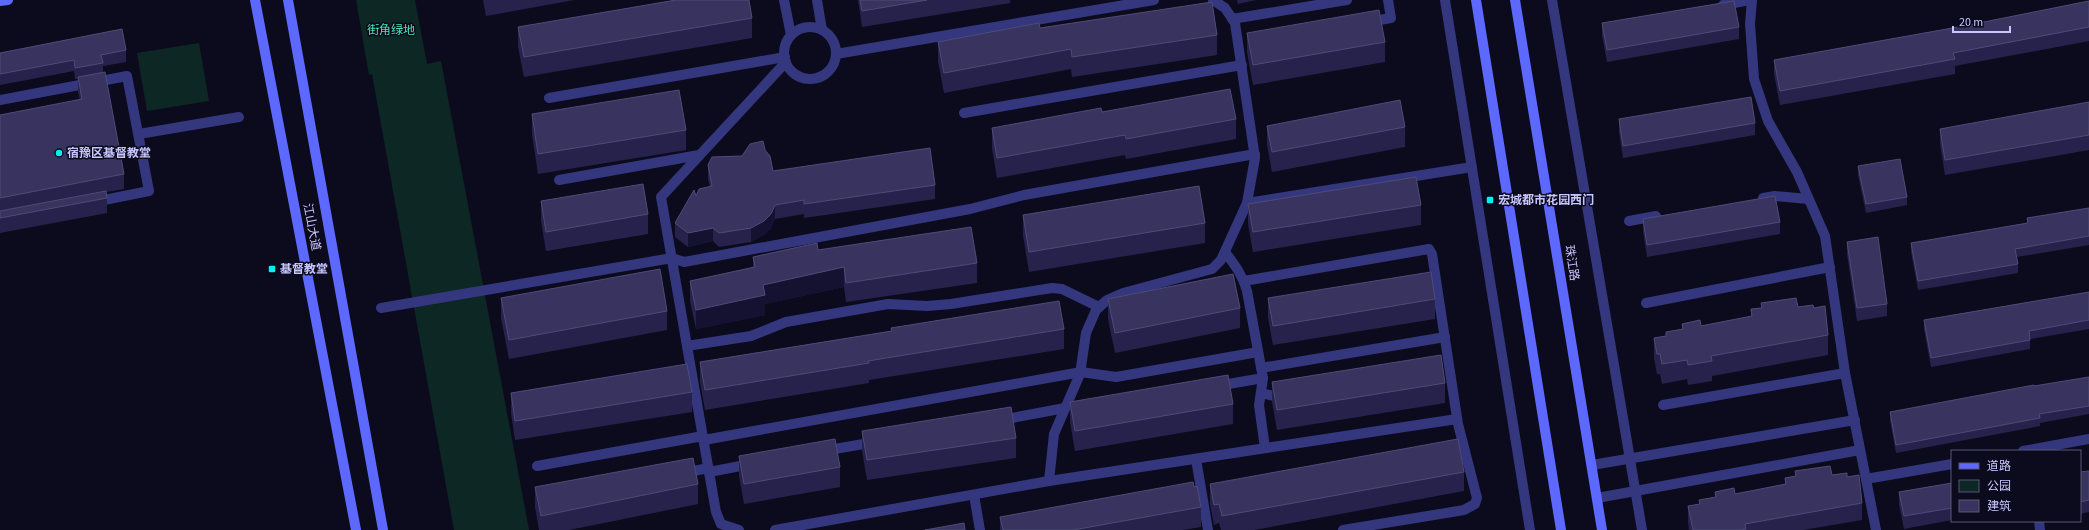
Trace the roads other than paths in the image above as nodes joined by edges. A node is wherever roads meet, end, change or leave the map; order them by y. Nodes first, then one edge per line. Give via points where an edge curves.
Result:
1 (8, 0) edge
2 (255, 0) edge
3 (288, 0) edge
4 (784, 0) edge
5 (817, 0) edge
6 (1154, 0) edge
7 (1213, 0) edge
8 (1347, 0) edge
9 (1388, 0) edge
10 (1445, 0) edge
11 (1476, 0) edge
12 (1515, 0) edge
13 (1552, 0) edge
14 (1751, 0) edge
15 (0, 1) edge
16 (1712, 6) edge
17 (1232, 19) junction
18 (1360, 23) edge
19 (822, 30) junction
20 (791, 35) junction
21 (836, 54) junction
22 (785, 59) junction
23 (1242, 65) junction
24 (549, 98) dead end
25 (0, 100) edge
26 (964, 113) dead end
27 (240, 117) dead end
28 (139, 134) junction
29 (1255, 154) junction
30 (699, 155) junction
31 (1472, 167) junction
32 (559, 180) dead end
33 (1808, 199) junction
34 (1752, 200) edge
35 (86, 203) edge
36 (1247, 203) junction
37 (1667, 214) edge
38 (1629, 221) dead end
39 (1224, 252) junction
40 (672, 258) junction
41 (1830, 267) junction
42 (1244, 281) junction
43 (1646, 303) dead end
44 (1100, 307) junction
45 (381, 308) dead end
46 (1445, 337) junction
47 (687, 346) junction
48 (1258, 352) junction
49 (1081, 372) junction
50 (1262, 373) junction
51 (1845, 373) junction
52 (1209, 388) edge
53 (1297, 392) edge
54 (1261, 393) junction
55 (1663, 405) dead end
56 (1064, 411) junction
57 (1078, 411) edge
58 (1457, 419) junction
59 (1855, 420) junction
60 (988, 422) edge
61 (703, 438) junction
62 (2089, 439) edge
63 (887, 440) edge
64 (1265, 448) junction
65 (1860, 450) junction
66 (2031, 450) edge
67 (810, 454) edge
68 (1196, 459) junction
69 (1630, 459) junction
70 (763, 462) edge
71 (1951, 464) edge
72 (1592, 465) junction
73 (536, 466) dead end
74 (709, 470) junction
75 (670, 475) edge
76 (1866, 479) junction
77 (1049, 481) junction
78 (1636, 492) junction
79 (974, 494) junction
80 (1597, 498) junction
81 (720, 527) edge
82 (356, 530) edge
83 (383, 530) edge
84 (739, 530) edge
85 (775, 530) edge
86 (980, 530) edge
87 (1208, 530) edge
88 (1342, 530) edge
89 (1530, 530) edge
90 (1561, 530) edge
91 (1602, 530) edge
92 (1642, 530) edge
93 (1876, 530) edge

1 - 15 main road
2 - 82 main road, 江山大道
3 - 83 main road, 江山大道
4 - 20 lane
5 - 19 lane
6 - 21 lane
7 - 17 lane via 1225,8
8 - 17 lane
9 - 18 lane via 1391,18
10 - 31 lane
11 - 90 main road
12 - 72 main road, 珠江路
13 - 69 lane
14 - 16 lane
14 - 33 lane via 1750,24 1757,101 1797,172
17 - 23 lane via 1242,43
19 - 20 lane via 802,28
19 - 21 lane via 832,38
20 - 22 lane via 785,45
21 - 22 lane via 829,70 814,78 797,75 790,70
22 - 24 lane
22 - 30 lane
23 - 26 lane
23 - 29 lane
25 - 28 lane via 127,76
27 - 28 lane
28 - 35 lane via 149,191
29 - 36 lane
29 - 40 lane via 1024,195 970,209 684,262
30 - 32 lane
30 - 40 lane via 661,197
31 - 36 lane
31 - 89 lane
33 - 34 lane via 1775,196
33 - 41 lane via 1825,236
36 - 39 lane
37 - 38 lane
39 - 42 lane
39 - 44 lane via 1221,260 1212,269 1123,293 1107,300
40 - 45 lane
40 - 47 lane
41 - 43 lane
41 - 51 lane
42 - 46 lane via 1429,249 1432,254
42 - 48 lane
44 - 47 lane via 1062,289 1052,288 951,304 888,304 786,322 752,336
44 - 49 lane via 1096,310 1086,333
46 - 50 lane
46 - 58 lane via 1445,365
47 - 61 lane
48 - 49 lane via 1116,377
48 - 50 lane
49 - 56 lane
49 - 61 lane
50 - 52 lane
50 - 54 lane
51 - 55 lane
51 - 59 lane
53 - 54 lane via 1274,396
54 - 64 lane via 1259,405
56 - 57 lane
56 - 60 lane
56 - 77 lane via 1054,434
58 - 64 lane
58 - 88 lane via 1476,490 1477,498 1474,504 1464,510
59 - 65 lane
59 - 69 lane
61 - 73 lane
61 - 74 lane
62 - 66 lane
63 - 67 lane
64 - 68 lane
65 - 76 lane
65 - 78 lane
68 - 77 lane
68 - 87 lane
69 - 72 lane
69 - 78 lane
70 - 74 lane
71 - 76 lane
72 - 80 main road, 珠江路
74 - 75 lane
74 - 81 lane
76 - 93 lane
77 - 79 lane
78 - 80 lane
78 - 92 lane
79 - 85 lane
79 - 86 lane
80 - 91 main road, 珠江路
81 - 84 lane

